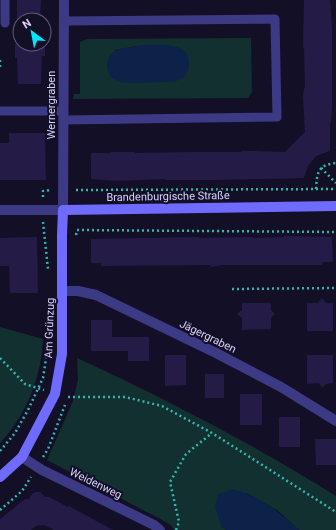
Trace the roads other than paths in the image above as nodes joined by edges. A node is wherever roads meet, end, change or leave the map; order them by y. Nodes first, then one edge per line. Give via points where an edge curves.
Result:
1 (5, 0) edge
2 (64, 0) edge
3 (64, 21) junction
4 (5, 23) dead end
5 (0, 111) edge
6 (63, 115) junction
7 (336, 206) edge
8 (0, 210) edge
9 (63, 210) junction
10 (62, 291) junction
11 (336, 421) edge
12 (22, 457) junction
13 (0, 477) edge
14 (160, 530) edge

1 - 4 lane
2 - 3 street, Wernergraben
3 - 6 street, Wernergraben
3 - 6 lane via 275,19 277,117
5 - 6 lane
6 - 9 street, Wernergraben
7 - 9 street, Brandenburgische Straße
8 - 9 street, Brandenburgische Straße
9 - 10 street, Am Grünzug
10 - 11 street, Jägergraben via 96,295 281,387
10 - 12 street, Am Grünzug via 62,354 54,394
12 - 13 street, Am Grünzug
12 - 14 street, Weidenweg via 42,470

